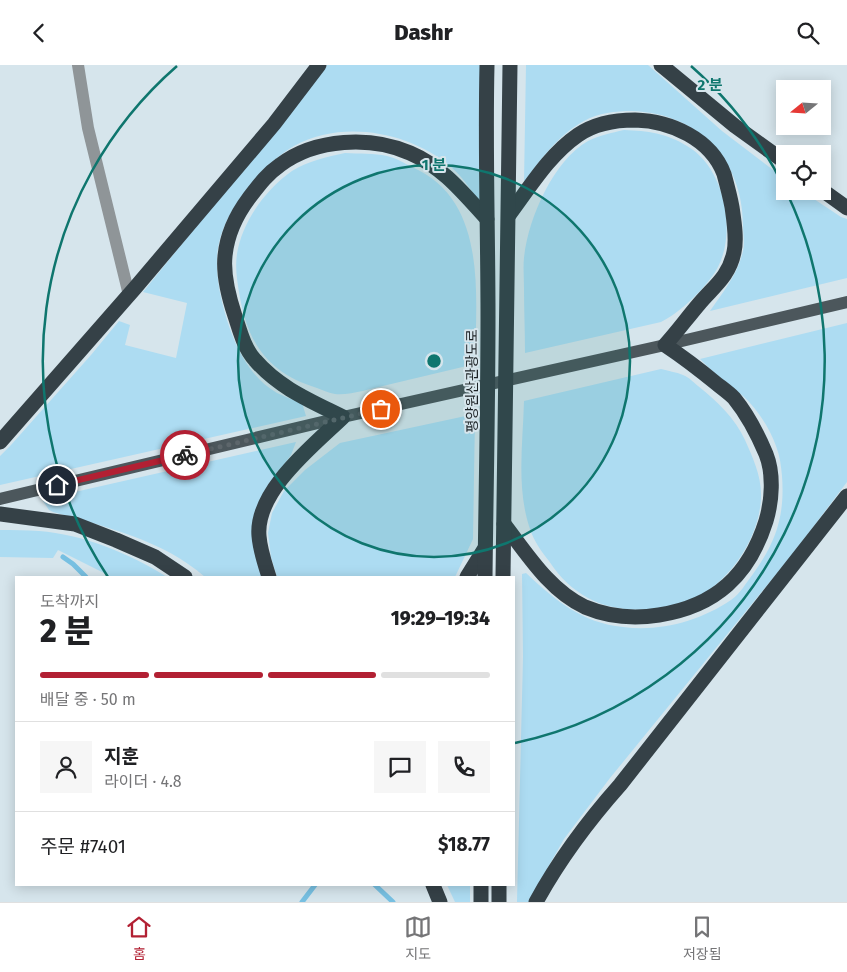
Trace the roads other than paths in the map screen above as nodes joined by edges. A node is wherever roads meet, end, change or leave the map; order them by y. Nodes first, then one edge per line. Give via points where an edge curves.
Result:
1 (78, 65) edge
2 (319, 65) edge
3 (487, 65) edge
4 (510, 65) edge
5 (661, 65) edge
6 (776, 156) edge
7 (831, 196) edge
8 (847, 208) edge
9 (509, 215) junction
10 (487, 219) junction
11 (129, 295) junction
12 (847, 302) edge
13 (665, 345) junction
14 (343, 417) junction
15 (0, 442) edge
16 (847, 496) edge
17 (0, 499) edge
18 (0, 515) edge
19 (504, 524) junction
20 (485, 547) junction
21 (184, 576) edge
22 (268, 576) edge
23 (468, 576) edge
24 (485, 576) edge
25 (503, 576) edge
26 (433, 886) edge
27 (481, 886) edge
28 (499, 886) edge
29 (440, 902) edge
30 (481, 902) edge
31 (499, 902) edge
32 (536, 902) edge

1 - 11 street via 88,128
2 - 11 highway via 274,124
3 - 10 highway, 평양원산관광도로
4 - 9 highway
5 - 6 highway
7 - 8 highway
9 - 13 highway via 552,158 578,135 600,125 644,120 662,123 694,137 711,153 723,173 734,220 734,252 724,277
9 - 19 highway
10 - 14 highway via 446,175 430,163 411,153 376,143 333,145 299,154 262,180 242,207 232,228 225,257 231,304 245,346 264,371 285,388
10 - 20 highway, 평양원산관광도로
11 - 15 highway
12 - 13 main road
13 - 14 main road
13 - 19 highway via 734,397 767,455 771,480 770,507 759,541 746,564 728,584 705,601 676,612 642,618 610,616 584,607 558,591
14 - 17 main road
14 - 22 highway via 290,468 273,490 261,516 258,535
16 - 32 highway via 595,814
18 - 21 highway via 75,524 155,557
19 - 25 highway
20 - 23 highway
20 - 24 highway, 평양원산관광도로
26 - 29 highway
27 - 30 highway
28 - 31 highway

